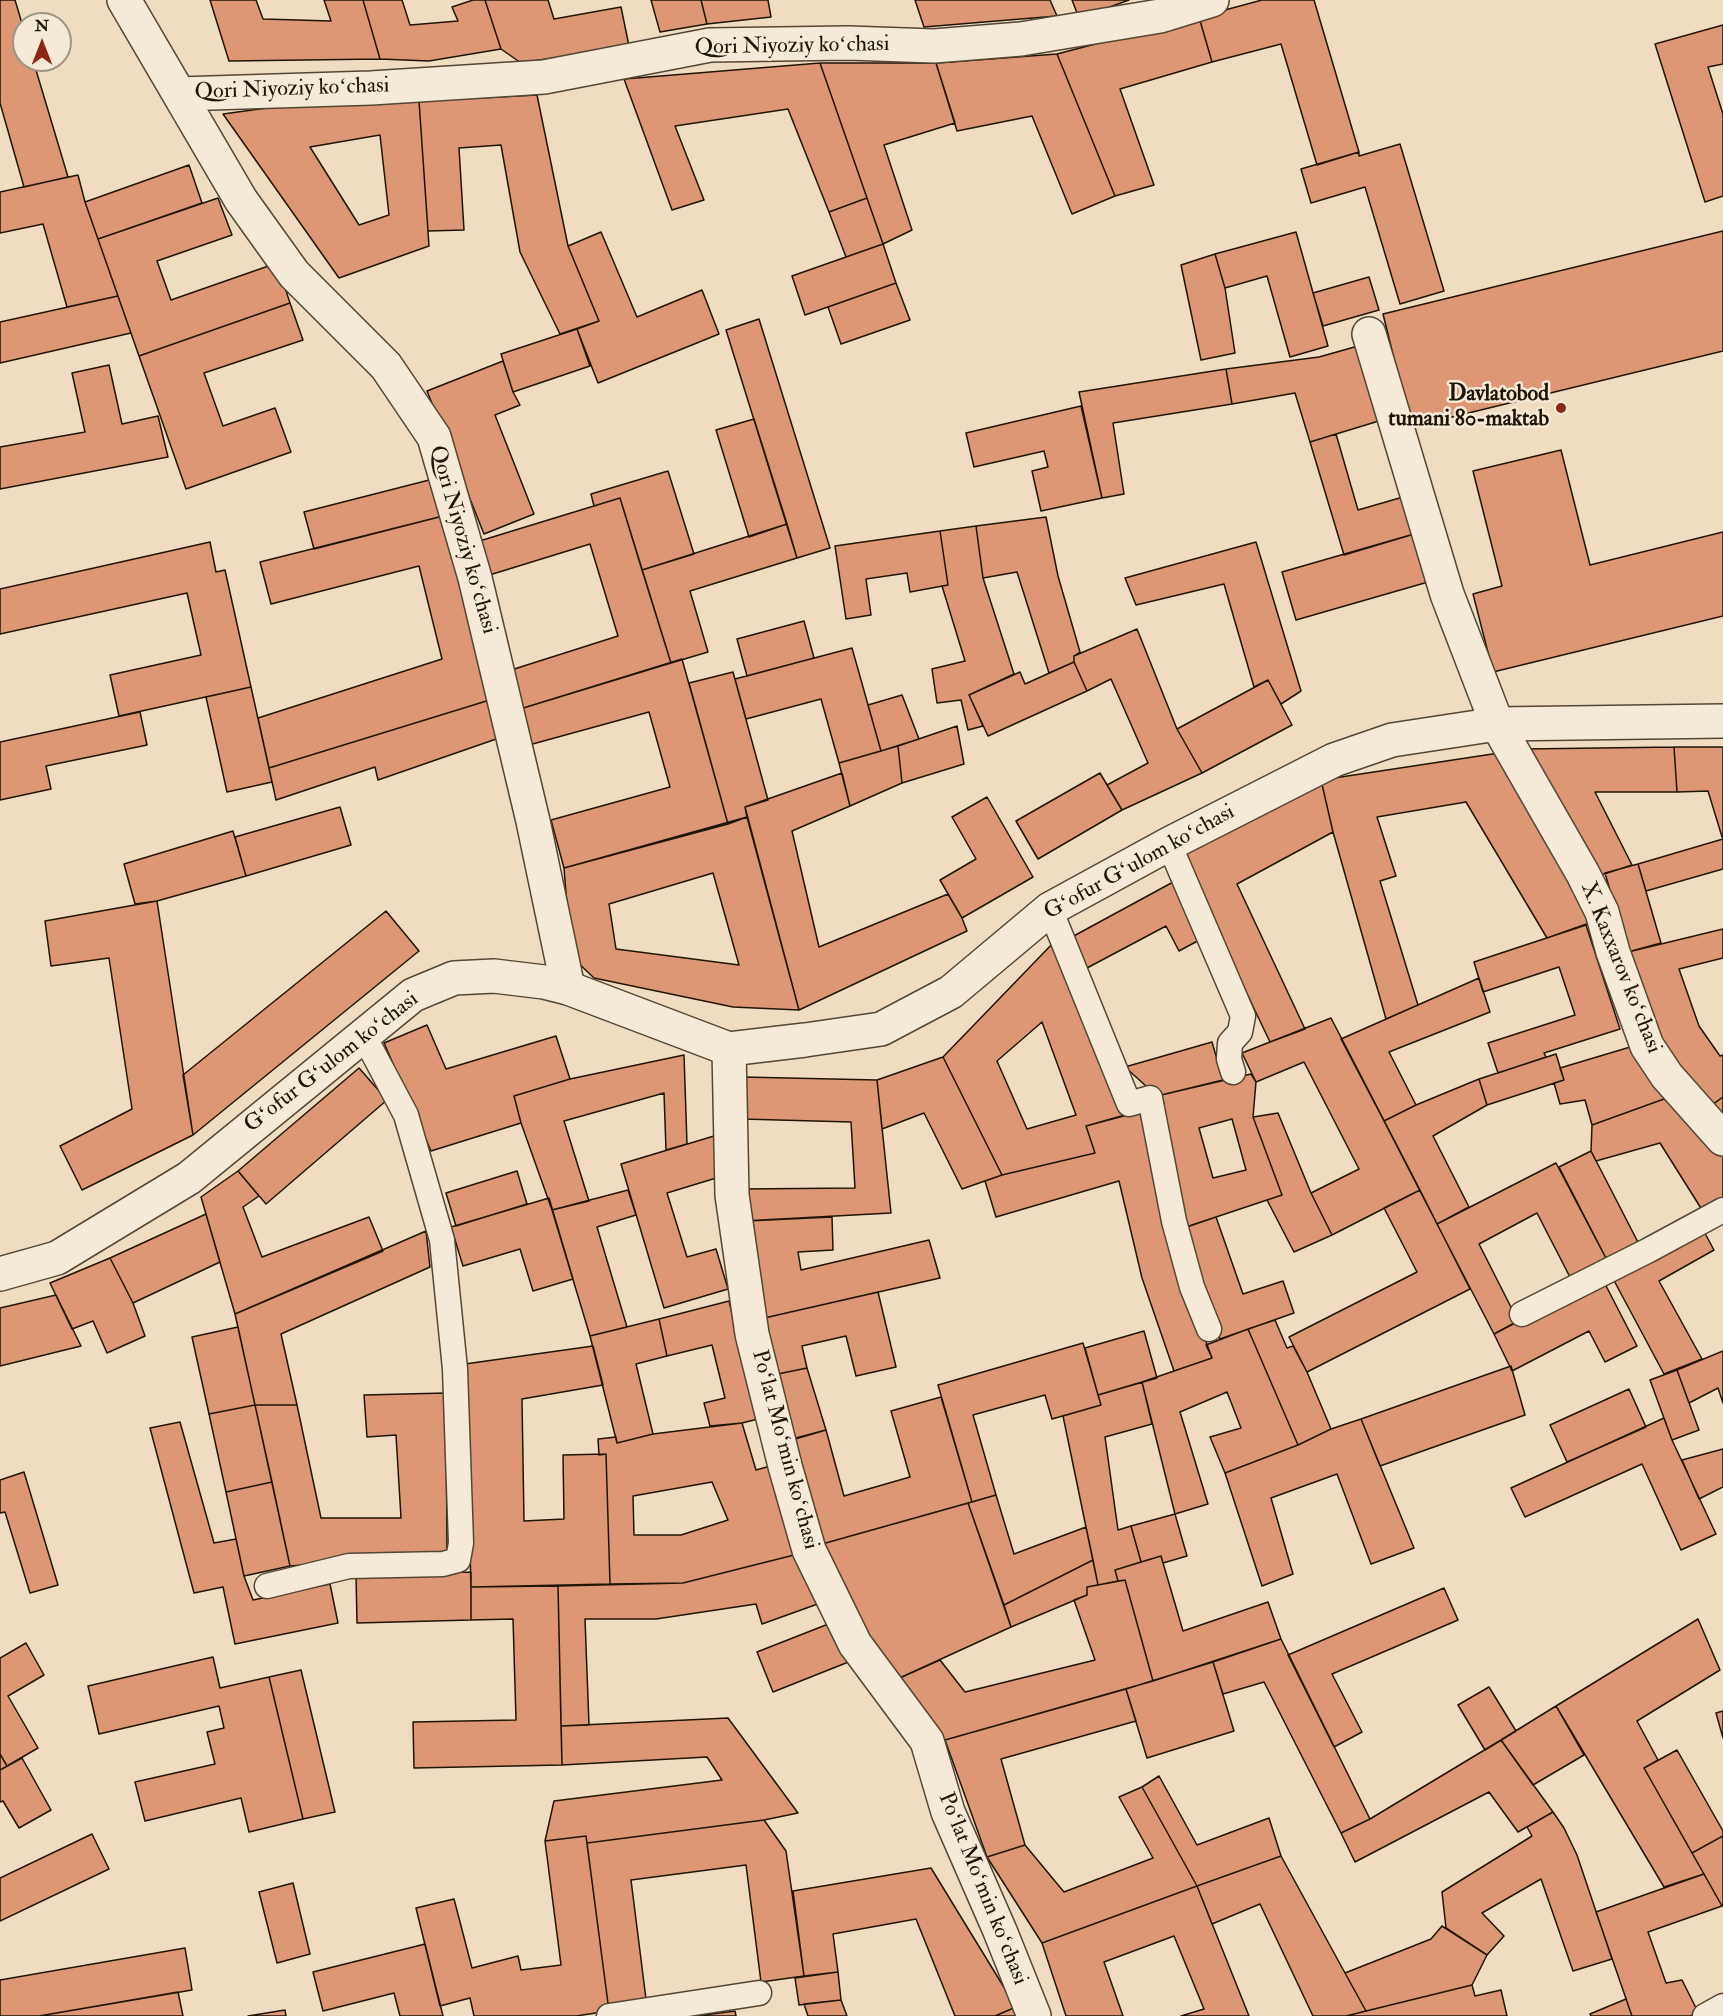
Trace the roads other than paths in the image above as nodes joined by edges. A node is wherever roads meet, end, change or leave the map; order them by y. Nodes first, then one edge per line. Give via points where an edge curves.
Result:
1 (124, 0) edge
2 (1212, 0) edge
3 (179, 94) junction
4 (1369, 334) dead end
5 (1723, 721) edge
6 (1497, 724) junction
7 (1169, 844) junction
8 (1050, 909) junction
9 (568, 988) junction
10 (364, 1036) junction
11 (729, 1048) junction
12 (1233, 1072) dead end
13 (1723, 1139) edge
14 (1723, 1210) edge
15 (0, 1274) edge
16 (1522, 1314) dead end
17 (1209, 1329) dead end
18 (267, 1586) dead end
19 (759, 1993) dead end
20 (1723, 2006) edge
21 (609, 2016) edge
22 (1034, 2016) edge
23 (1705, 2016) edge

1 - 3 street
2 - 3 street, Qori Niyoziy koʻchasi via 1160,16 1021,39 934,46 710,45 544,78
3 - 9 street, Qori Niyoziy koʻchasi via 241,200 294,274 386,366 434,437 475,578
4 - 6 street, X. Kaxxarov koʻchasi via 1447,594
5 - 6 street, Gʻofur Gʻulom koʻchasi
6 - 7 street, Gʻofur Gʻulom koʻchasi via 1392,740 1334,760
6 - 13 street, X. Kaxxarov koʻchasi via 1602,912 1647,1046 1667,1076
7 - 8 street, Gʻofur Gʻulom koʻchasi
7 - 12 lane via 1243,1016 1240,1032 1230,1043
8 - 11 street, Gʻofur Gʻulom koʻchasi via 951,992 881,1029
8 - 17 lane via 1129,1104 1150,1098 1174,1221 1192,1287
9 - 10 street, Gʻofur Gʻulom koʻchasi via 544,981 494,976 454,978 413,995
9 - 11 street, Gʻofur Gʻulom koʻchasi
10 - 15 street, Gʻofur Gʻulom koʻchasi via 189,1178 57,1258
10 - 18 lane via 406,1115 442,1240 455,1369 461,1543 458,1560 443,1564 349,1566
11 - 22 street, Poʻlat Moʻmin koʻchasi via 732,1195 752,1334 809,1550 855,1644 927,1741 948,1812
14 - 16 lane
19 - 21 lane
20 - 23 lane

